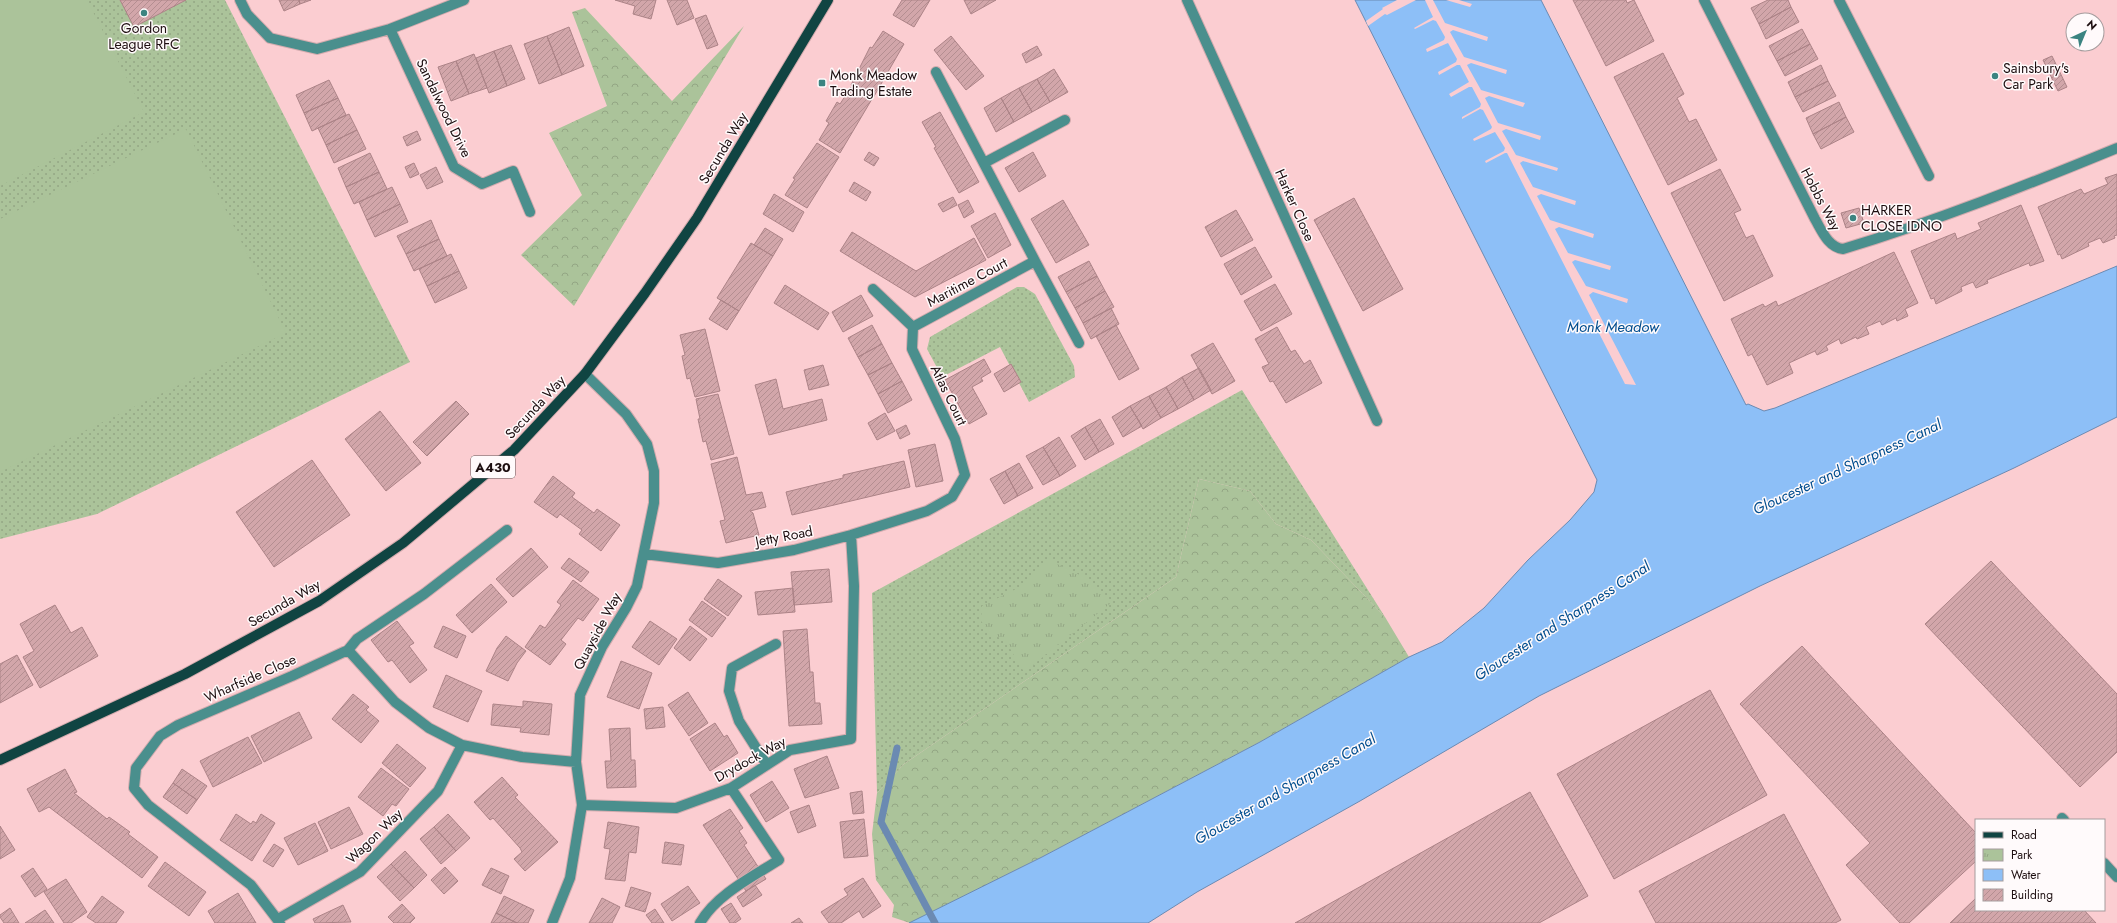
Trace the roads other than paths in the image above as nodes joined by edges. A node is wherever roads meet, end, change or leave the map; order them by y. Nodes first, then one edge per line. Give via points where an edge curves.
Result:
1 (240, 0) edge
2 (464, 0) edge
3 (828, 0) edge
4 (1187, 0) edge
5 (1704, 0) edge
6 (1839, 0) edge
7 (390, 28) junction
8 (936, 72) dead end
9 (1065, 120) dead end
10 (2117, 148) edge
11 (984, 163) junction
12 (1929, 176) dead end
13 (530, 212) dead end
14 (1035, 261) junction
15 (873, 289) dead end
16 (913, 327) junction
17 (1079, 343) dead end
18 (585, 374) junction
19 (1378, 421) dead end
20 (927, 511) joint
21 (507, 530) dead end
22 (852, 535) junction
23 (644, 554) junction
24 (776, 644) dead end
25 (348, 650) junction
26 (462, 745) junction
27 (0, 760) edge
28 (576, 762) junction
29 (767, 765) junction
30 (731, 788) junction
31 (582, 805) junction
32 (2105, 864) edge
33 (2117, 877) edge
34 (279, 921) edge
35 (552, 923) edge
36 (700, 923) edge

1 - 7 street via 247,14 270,38 317,49
2 - 7 street
3 - 18 main road, Secunda Way / A430 via 697,218
4 - 19 street, Harker Close
5 - 10 street, Hobbs Way via 1815,219 1827,240 1835,248 1843,249 1900,231
6 - 12 street
7 - 13 street, Sandalwood Drive via 454,167 482,184 513,171
8 - 11 street
9 - 11 street
11 - 14 street
14 - 16 street, Maritime Court
14 - 17 street
15 - 16 street
16 - 20 street, Atlas Court via 912,349 955,439 965,475 952,497
18 - 23 street, Quayside Way via 626,414 647,444 654,471 654,503
18 - 27 main road, Secunda Way / A430 via 514,450 403,543 319,601 185,674
20 - 22 street, Jetty Road
21 - 25 street, Wharfside Close via 424,594 357,640
22 - 23 street, Jetty Road via 794,550 718,562
22 - 29 street, Drydock Way via 854,586 851,739 790,750
23 - 28 street, Quayside Way via 637,586 602,647 580,695
24 - 29 street via 732,668 729,691 739,721
25 - 26 street via 395,702 430,728
25 - 34 street, Wharfside Close via 178,725 160,736 136,768 134,788 148,805 251,885
26 - 28 street via 522,757
26 - 34 street, Wagon Way via 438,791 360,872
28 - 31 street, Quayside Way
29 - 30 street, Drydock Way
30 - 31 street, Drydock Way via 676,808
30 - 36 street via 779,860 735,888 706,913
31 - 35 street, Quayside Way via 570,878
32 - 33 street

